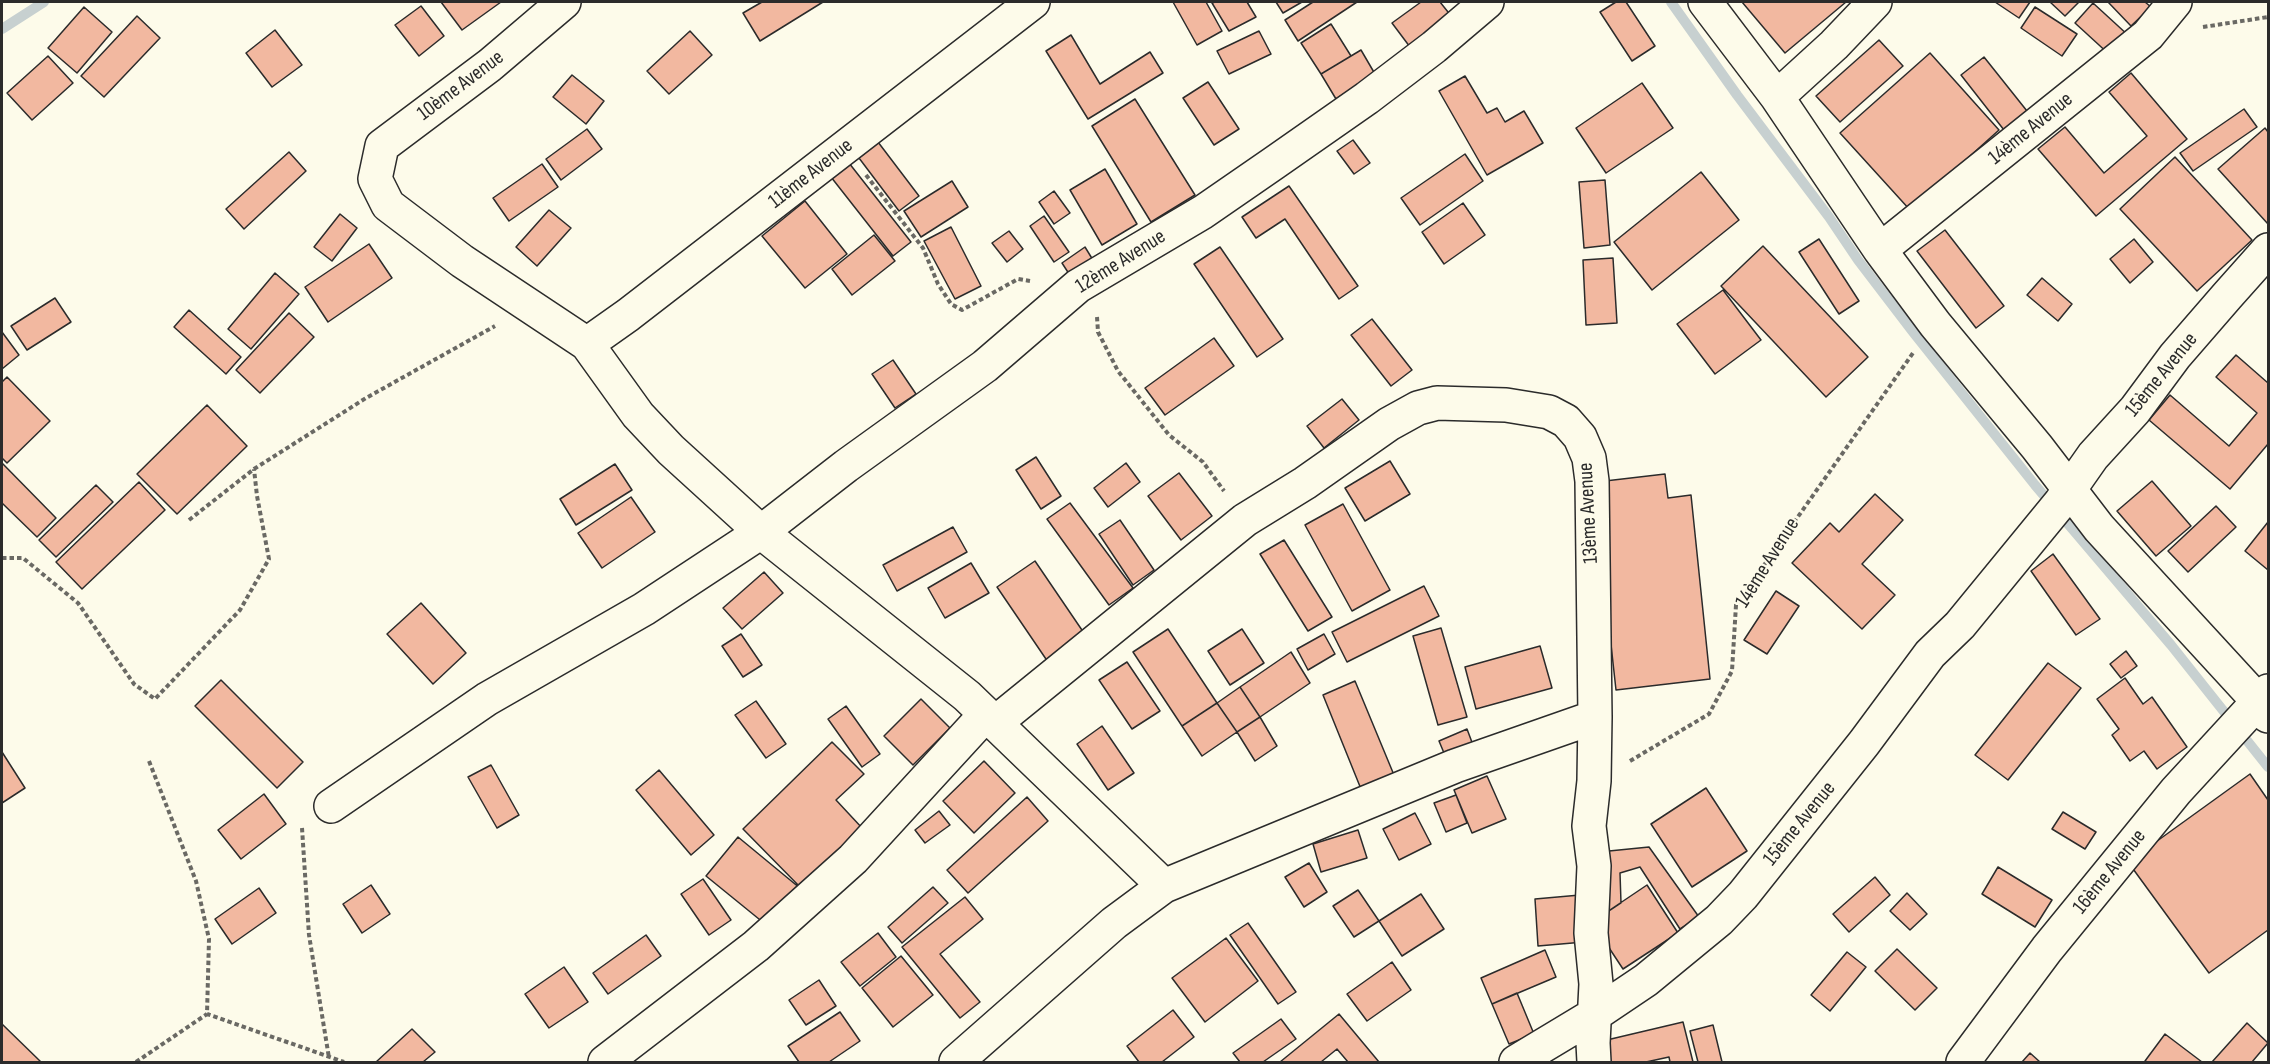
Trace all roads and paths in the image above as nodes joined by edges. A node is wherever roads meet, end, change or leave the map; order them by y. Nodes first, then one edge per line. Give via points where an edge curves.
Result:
1 (564, 2) edge
2 (1033, 2) edge
3 (1487, 2) edge
4 (1705, 2) edge
5 (1875, 2) edge
6 (2175, 2) edge
7 (2268, 17) edge
8 (2148, 35) junction
9 (1777, 97) junction
10 (1880, 250) junction
11 (2268, 250) edge
12 (543, 315) junction
13 (587, 344) junction
14 (1918, 346) dead end
15 (254, 469) junction
16 (2065, 496) junction
17 (189, 520) dead end
18 (761, 532) junction
19 (2, 558) edge
20 (2265, 703) edge
21 (1595, 717) junction
22 (991, 718) junction
23 (149, 761) dead end
24 (1594, 782) junction
25 (331, 806) joint
26 (1164, 886) junction
27 (207, 1014) junction
28 (1594, 1015) junction
29 (329, 1058) junction
30 (136, 1062) edge
31 (344, 1062) edge
32 (605, 1062) edge
33 (956, 1062) edge
34 (1516, 1062) edge
35 (1594, 1062) edge
36 (1964, 1062) edge

1 - 12 street, 10ème Avenue via 490,65 382,146 375,179 388,205
2 - 13 street, 11ème Avenue
3 - 18 street, 12ème Avenue via 1434,47 1203,212 1078,286 985,366
4 - 9 street
5 - 9 street
6 - 8 street, 14ème Avenue
7 - 8 path
8 - 10 street, 14ème Avenue
9 - 10 street
10 - 16 street
11 - 16 street, 15ème Avenue via 2175,356
12 - 13 street
12 - 15 path via 492,327 366,398
13 - 18 street via 638,416
14 - 24 path, 14ème Avenue via 1736,605 1732,671 1708,714
15 - 17 path
15 - 19 path via 269,559 240,610 155,699 134,684 78,603 23,558
16 - 20 street
16 - 28 street, 15ème Avenue via 1960,625 1930,654 1743,895 1646,980
18 - 22 street
18 - 25 street, 12ème Avenue via 644,609 487,699
20 - 36 street, 16ème Avenue via 2176,791 2047,949
21 - 22 street, 13ème Avenue via 1592,481 1589,458 1580,437 1566,421 1549,412 1506,405 1437,403 1418,408 1389,424 1245,520
21 - 24 street, 13ème Avenue
21 - 26 street via 1455,766
22 - 26 street
22 - 32 street, 13ème Avenue via 854,858 756,946
23 - 27 path via 196,881 209,939
24 - 28 street, 13ème Avenue via 1589,826 1594,866
25 - 29 path via 301,829 309,935
26 - 33 street via 1114,923
27 - 29 path
27 - 30 path
28 - 34 street, 15ème Avenue
28 - 35 street, 13ème Avenue
29 - 31 path

